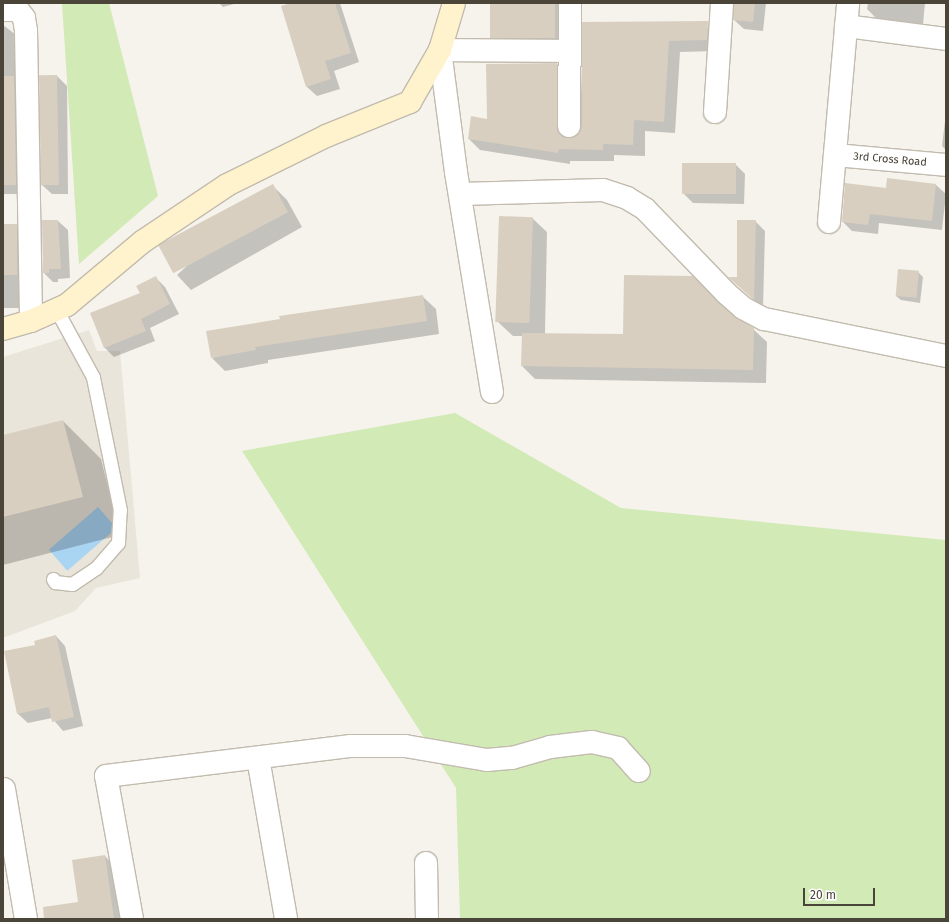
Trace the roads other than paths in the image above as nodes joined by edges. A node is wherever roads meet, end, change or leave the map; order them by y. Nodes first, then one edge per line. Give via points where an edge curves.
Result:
1 (454, 3) edge
2 (570, 3) edge
3 (722, 3) edge
4 (848, 3) edge
5 (3, 10) edge
6 (846, 26) junction
7 (946, 39) edge
8 (440, 50) junction
9 (570, 51) junction
10 (715, 112) dead end
11 (569, 126) dead end
12 (835, 155) junction
13 (946, 165) edge
14 (460, 194) junction
15 (829, 222) dead end
16 (57, 311) junction
17 (31, 321) junction
18 (3, 329) edge
19 (946, 356) edge
20 (492, 392) dead end
21 (53, 579) dead end
22 (258, 758) junction
23 (639, 771) dead end
24 (4, 789) edge
25 (426, 864) dead end
26 (26, 919) edge
27 (132, 919) edge
28 (286, 919) edge
29 (427, 919) edge

1 - 8 street
2 - 9 street
3 - 10 street
4 - 6 street
5 - 17 street via 18,10 24,18 26,31
6 - 7 street
6 - 12 street
8 - 9 street
8 - 14 street
8 - 16 street via 410,102 326,136 227,185 142,242
9 - 11 street
12 - 13 street, 3rd Cross Road
12 - 15 street
14 - 19 street via 603,190 628,198 645,209 726,293 743,308 764,319
14 - 20 street
16 - 17 street
16 - 21 lane via 93,377 120,510 118,543 96,568 72,584 55,582
17 - 18 street
22 - 23 street via 351,746 405,746 487,760 512,758 550,747 592,742 618,748
22 - 27 street via 106,776
22 - 28 street
24 - 26 street
25 - 29 street

